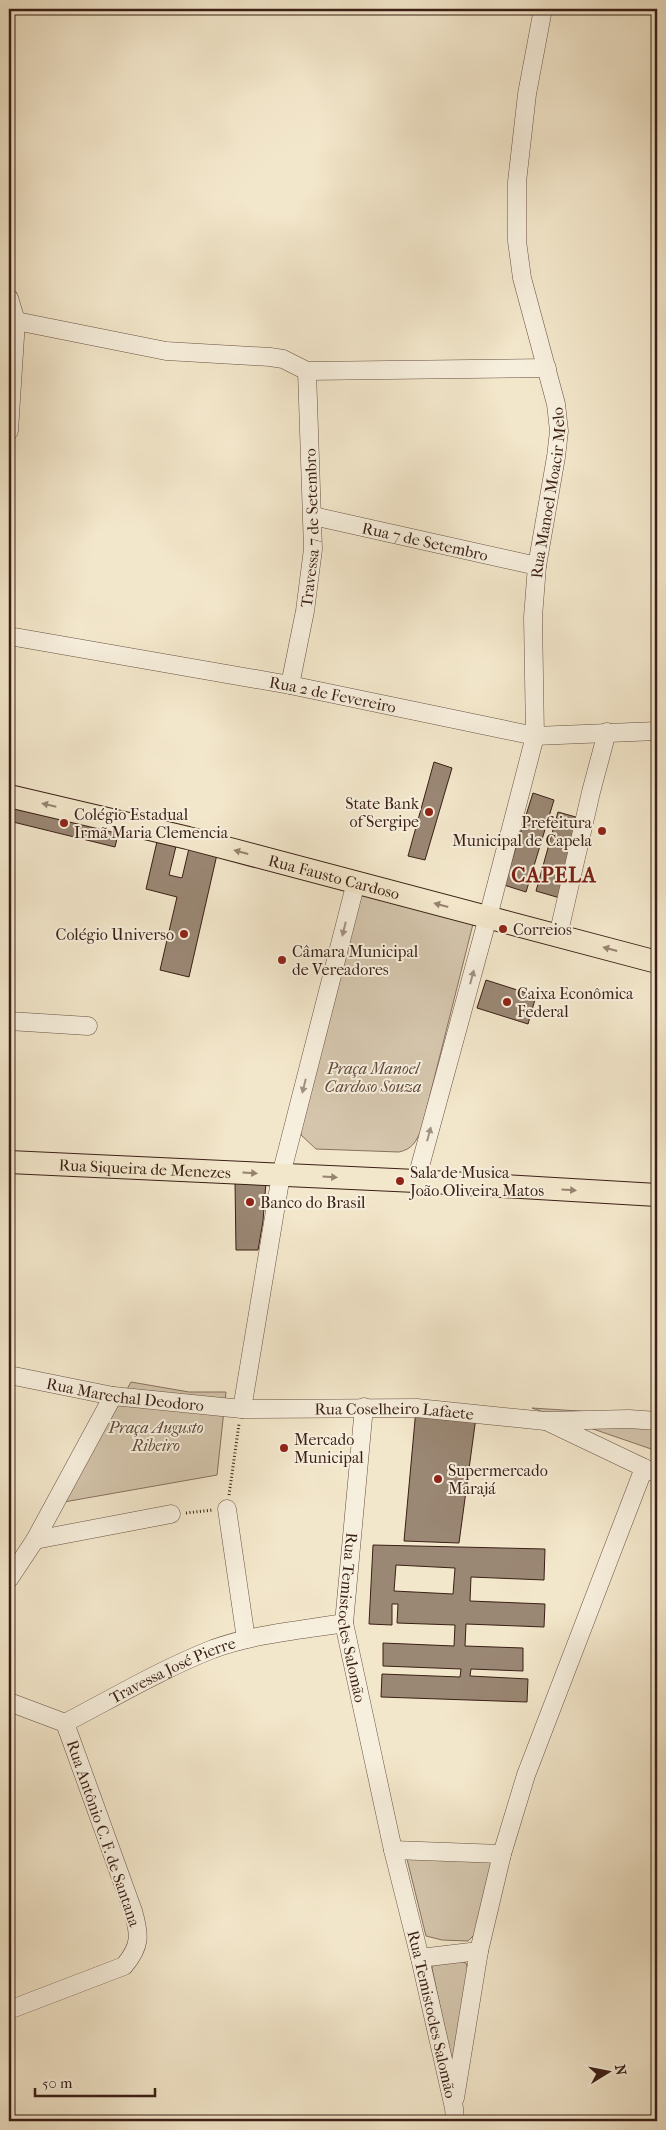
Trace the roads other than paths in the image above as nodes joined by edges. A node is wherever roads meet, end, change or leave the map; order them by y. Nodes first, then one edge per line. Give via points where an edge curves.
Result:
1 (544, 9) edge
2 (9, 298) edge
3 (16, 321) junction
4 (547, 368) junction
5 (307, 371) junction
6 (9, 431) edge
7 (313, 516) junction
8 (537, 566) junction
9 (9, 636) edge
10 (290, 685) junction
11 (657, 731) edge
12 (607, 732) junction
13 (535, 736) junction
14 (9, 796) edge
15 (356, 882) junction
16 (488, 917) junction
17 (558, 936) junction
18 (657, 962) edge
19 (9, 1021) edge
20 (88, 1026) dead end
21 (9, 1162) edge
22 (281, 1175) junction
23 (416, 1181) junction
24 (657, 1195) edge
25 (9, 1375) edge
26 (113, 1396) junction
27 (364, 1407) junction
28 (242, 1409) junction
29 (545, 1421) junction
30 (657, 1421) edge
31 (650, 1470) edge
32 (227, 1509) road end
33 (171, 1514) road end
34 (34, 1540) junction
35 (9, 1579) edge
36 (344, 1623) junction
37 (246, 1639) junction
38 (9, 1702) edge
39 (65, 1723) junction
40 (393, 1850) junction
41 (502, 1854) junction
42 (479, 1951) junction
43 (420, 1958) junction
44 (9, 2010) edge
45 (454, 2115) edge

1 - 4 street, Rua Manoel Moacir Melo via 527,94 517,182 517,241 522,278
2 - 3 street
3 - 5 street via 166,351 283,359
3 - 6 street
4 - 5 street
4 - 8 street, Rua Manoel Moacir Melo via 559,431
5 - 7 street, Travessa 7 de Setembro
7 - 8 street, Rua 7 de Setembro
7 - 10 street, Travessa 7 de Setembro via 310,578
8 - 13 street, Rua Manoel Moacir Melo
9 - 10 street, Rua 2 de Fevereiro
10 - 13 street, Rua 2 de Fevereiro
11 - 12 street, Rua 2 de Fevereiro
12 - 13 street, Rua 2 de Fevereiro
12 - 17 street
13 - 16 street, Rua Manoel Moacir Melo
15 -> 14 main road, Rua Fausto Cardoso
16 -> 15 main road, Rua Fausto Cardoso
15 -> 22 street
16 - 17 main road, Rua Fausto Cardoso
23 -> 16 street
18 -> 17 main road, Rua Fausto Cardoso
19 - 20 street
21 -> 22 main road, Rua Siqueira de Menezes
22 -> 23 main road
22 - 28 street
23 -> 24 main road
25 - 26 street, Rua Marechal Deodoro
26 - 28 street, Rua Marechal Deodoro
26 - 34 street
27 - 28 street, Rua Coselheiro Lafaete
27 - 29 street, Rua Coselheiro Lafaete via 417,1408
27 - 36 street, Rua Temistocles Salomão
29 - 30 street
29 - 31 street
31 - 41 street, Rua Temistocles Salomão via 526,1775
32 - 37 street
33 - 34 street
34 - 35 street
36 - 37 street, Travessa José Pierre
36 - 40 street, Rua Temistocles Salomão
37 - 39 street, Travessa José Pierre via 213,1649
38 - 39 street
39 - 44 street, Rua Antônio C. F. de Santana via 139,1930 138,1946 124,1966
40 - 41 street
40 - 43 street, Rua Temistocles Salomão
41 - 42 street, Rua Temistocles Salomão
42 - 43 street
42 - 45 street, Rua Temistocles Salomão
43 - 45 street, Rua Temistocles Salomão

